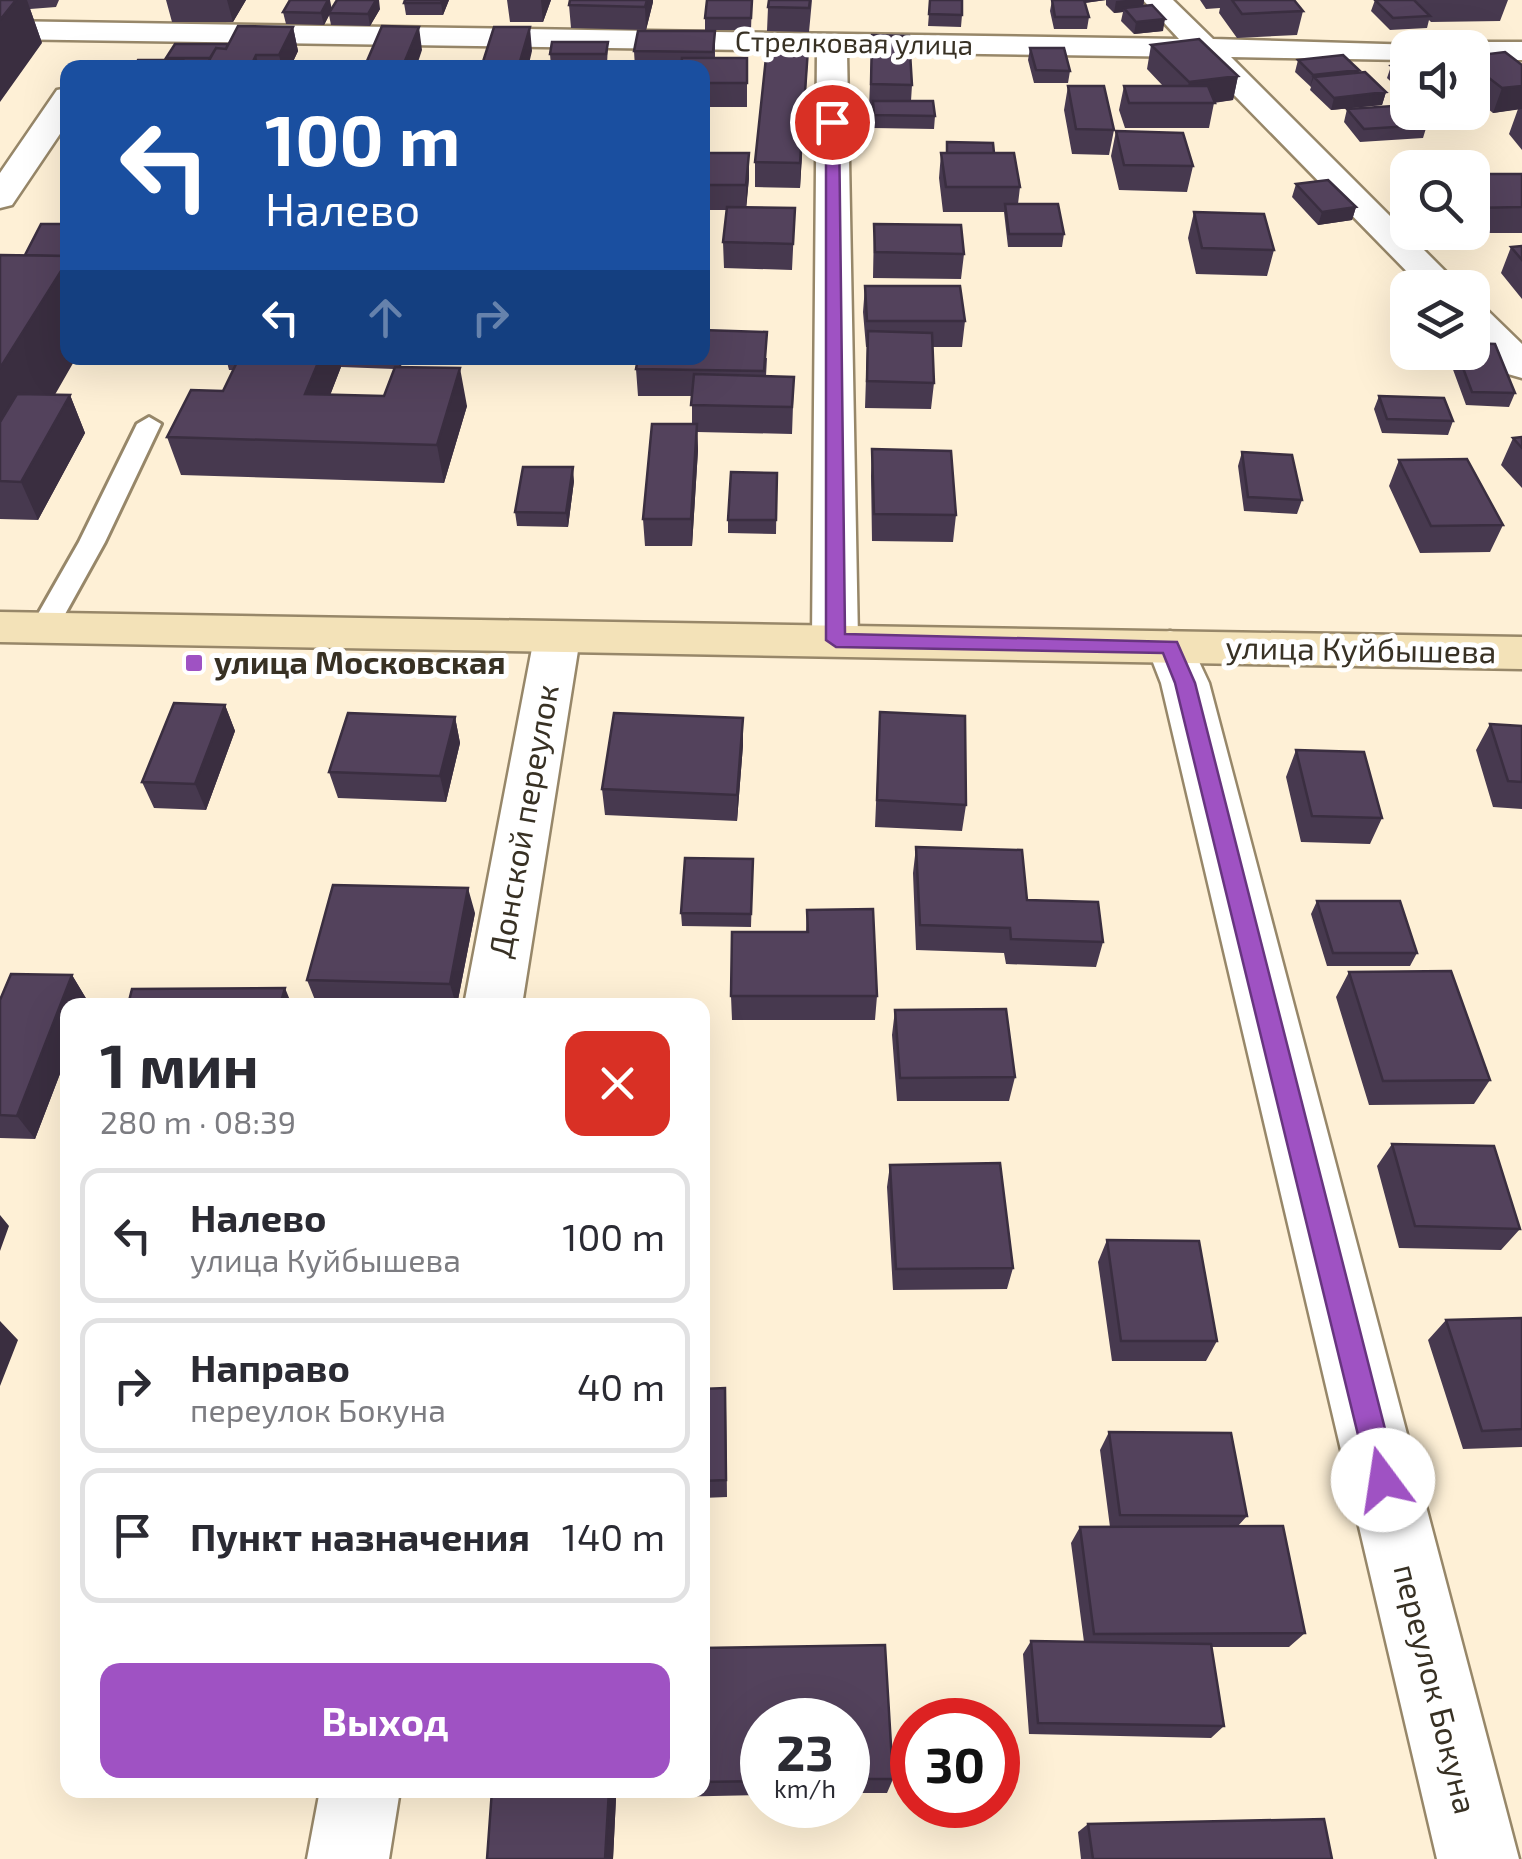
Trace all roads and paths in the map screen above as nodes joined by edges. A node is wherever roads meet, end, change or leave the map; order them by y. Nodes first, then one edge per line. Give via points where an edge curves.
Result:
1 (121, 0) edge
2 (1157, 0) edge
3 (0, 30) edge
4 (104, 42) junction
5 (832, 43) junction
6 (1205, 50) junction
7 (1390, 51) edge
8 (1490, 51) edge
9 (1522, 51) edge
10 (60, 109) edge
11 (0, 198) edge
12 (1426, 270) edge
13 (1490, 334) edge
14 (1522, 366) edge
15 (148, 424) dead end
16 (22, 627) edge
17 (557, 638) junction
18 (836, 640) junction
19 (1170, 646) junction
20 (1522, 653) edge
21 (494, 998) edge
22 (359, 1798) edge
23 (348, 1859) edge
24 (1478, 1859) edge

1 - 4 street
2 - 6 street
3 - 4 street, Стрелковая улица
4 - 5 street, Стрелковая улица
5 - 6 street, Стрелковая улица
5 - 18 street
6 - 7 street, Стрелковая улица
6 - 12 street
8 - 9 street
10 - 11 street
13 - 14 street
15 - 16 lane via 92,542
16 - 17 main road, улица Куйбышева
17 - 18 main road, улица Куйбышева
17 - 21 street, Донской переулок
18 - 19 main road, улица Куйбышева
19 - 20 main road, улица Куйбышева
19 - 24 street, переулок Бокуна via 1185,683
22 - 23 street

